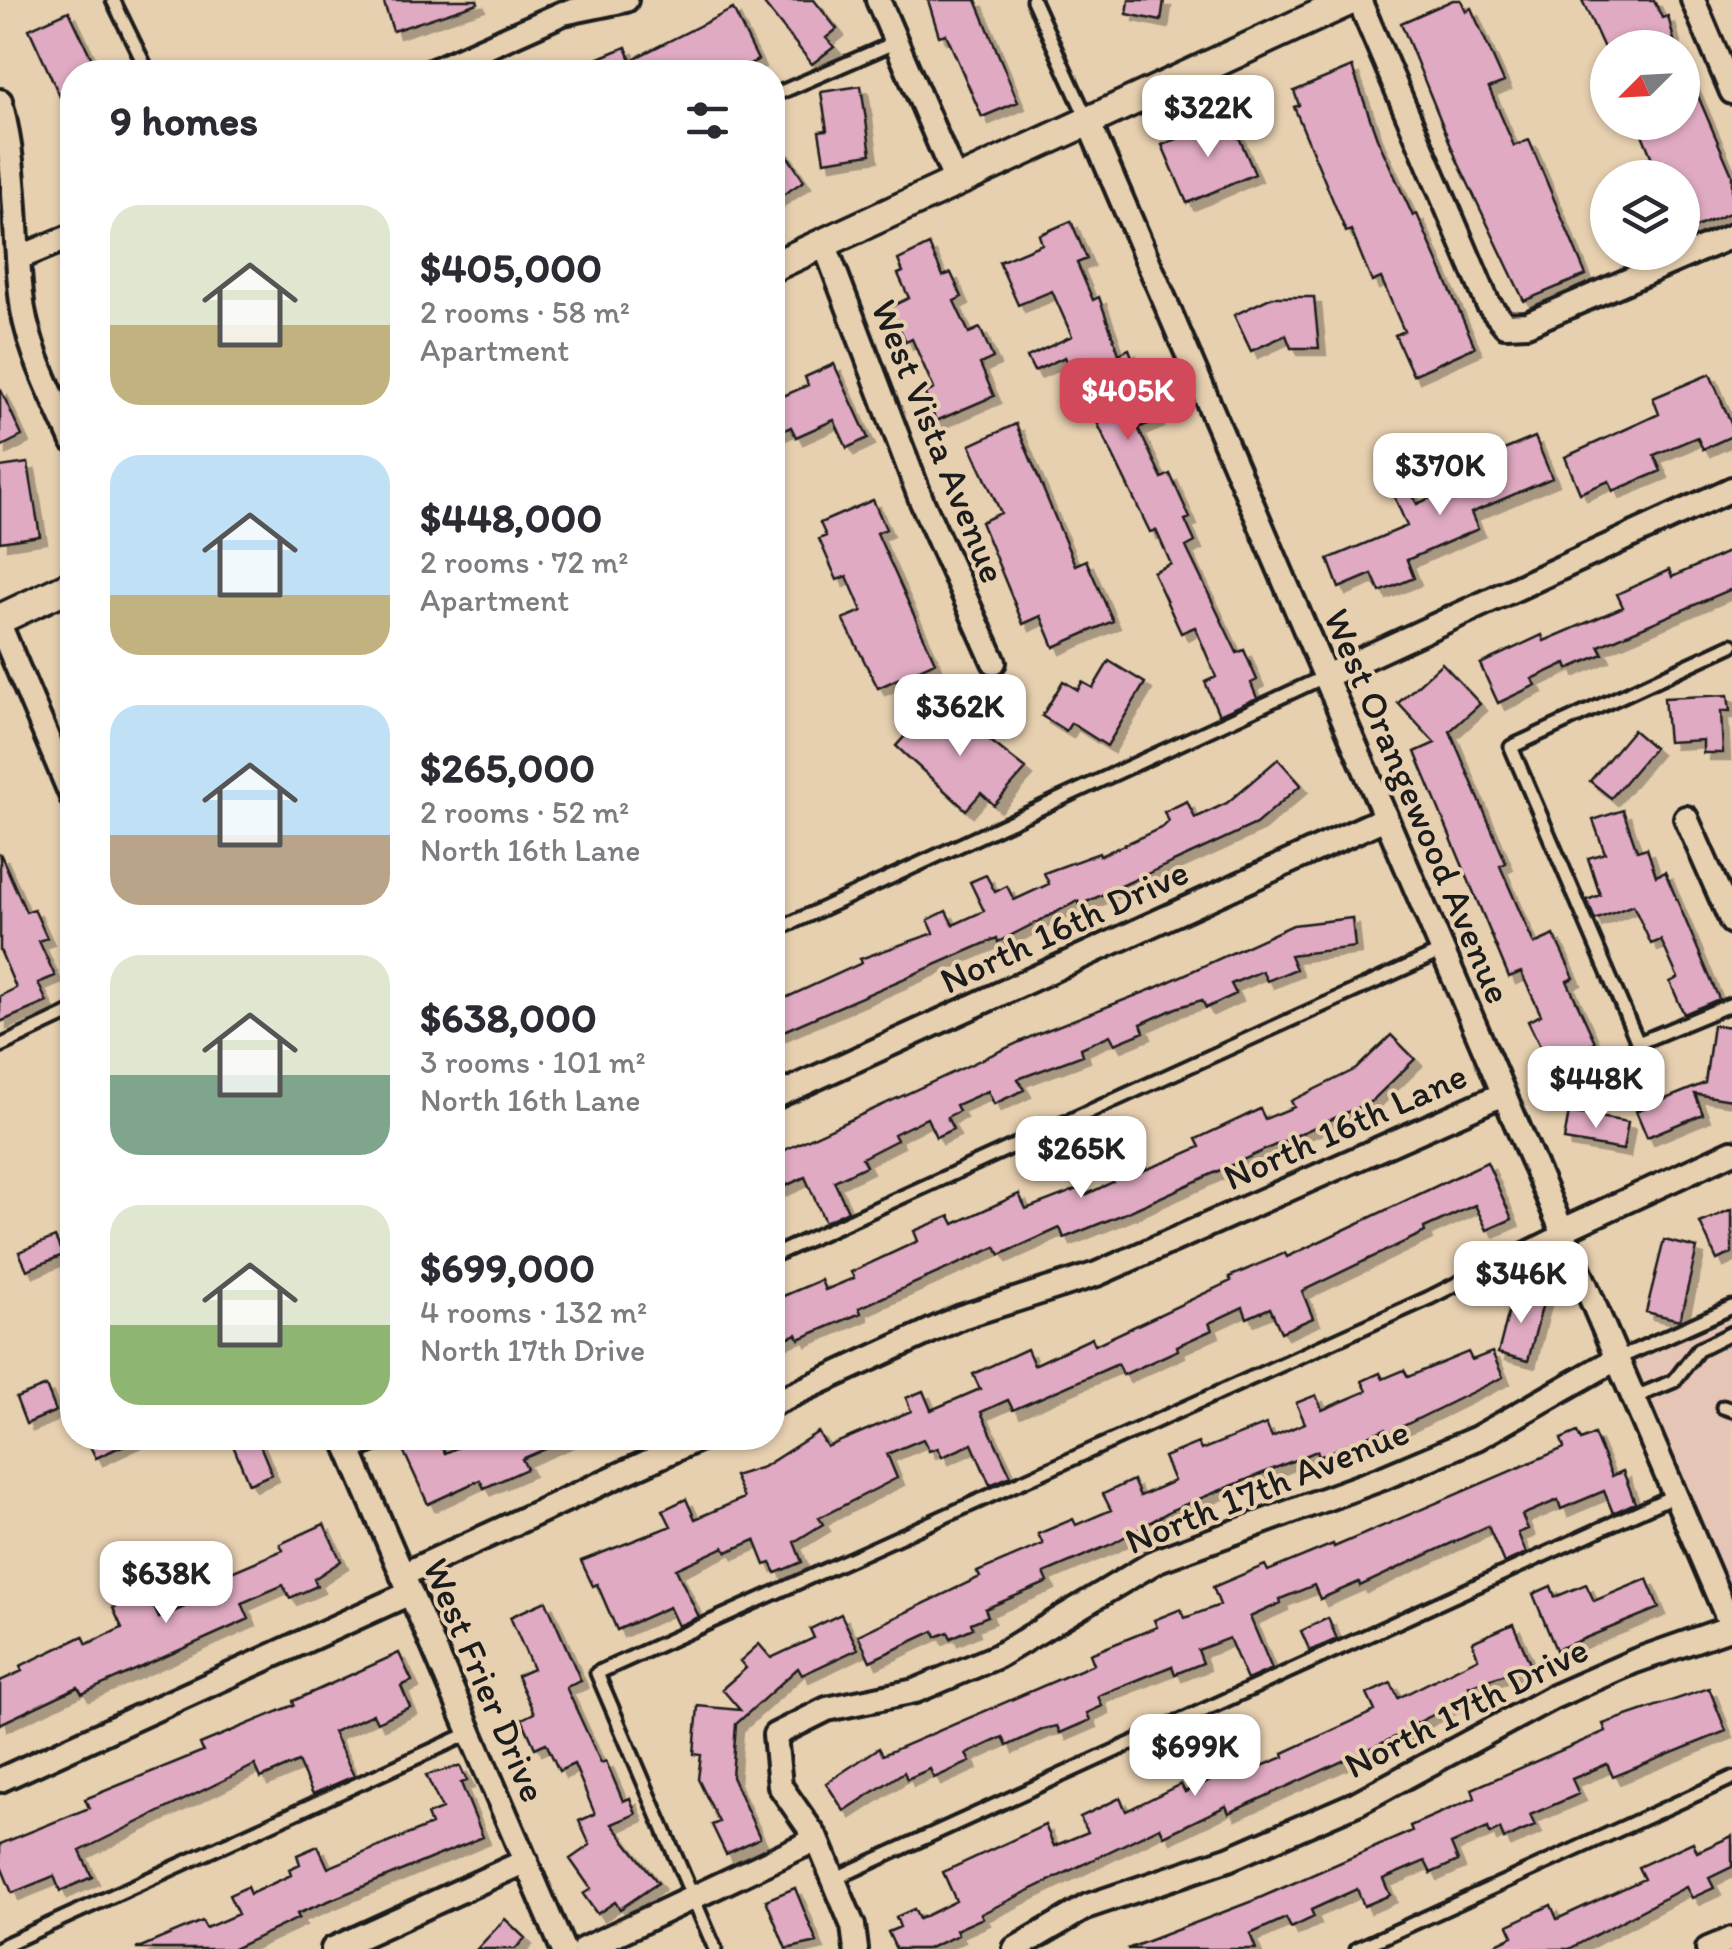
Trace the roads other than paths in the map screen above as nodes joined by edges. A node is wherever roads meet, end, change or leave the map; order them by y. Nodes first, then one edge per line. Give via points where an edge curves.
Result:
1 (114, 0) edge
2 (626, 0) edge
3 (878, 0) edge
4 (1033, 0) edge
5 (1351, 0) edge
6 (1359, 0) edge
7 (1693, 0) edge
8 (896, 42) junction
9 (142, 60) edge
10 (457, 60) edge
11 (785, 90) edge
12 (1732, 92) edge
13 (0, 101) edge
14 (1088, 121) junction
15 (956, 182) junction
16 (1732, 236) edge
17 (60, 241) edge
18 (824, 244) junction
19 (21, 257) junction
20 (785, 261) edge
21 (60, 399) edge
22 (1732, 489) edge
23 (60, 591) edge
24 (0, 622) edge
25 (1732, 645) edge
26 (994, 662) dead end
27 (1326, 676) junction
28 (60, 769) edge
29 (1386, 818) junction
30 (1686, 818) dead end
31 (1732, 922) edge
32 (785, 926) edge
33 (1442, 951) junction
34 (1732, 1004) edge
35 (60, 1018) edge
36 (0, 1046) edge
37 (785, 1092) edge
38 (1503, 1094) junction
39 (1732, 1152) edge
40 (1561, 1231) junction
41 (785, 1250) edge
42 (1732, 1307) edge
43 (1732, 1333) edge
44 (1616, 1360) junction
45 (785, 1398) edge
46 (1633, 1398) junction
47 (350, 1450) edge
48 (676, 1450) edge
49 (1675, 1495) junction
50 (406, 1584) junction
51 (1732, 1628) edge
52 (470, 1733) junction
53 (1732, 1778) edge
54 (0, 1780) edge
55 (817, 1840) junction
56 (526, 1861) junction
57 (834, 1879) junction
58 (694, 1898) junction
59 (1732, 1939) edge
60 (0, 1947) edge
61 (334, 1949) edge
62 (564, 1949) edge
63 (584, 1949) edge
64 (715, 1949) edge
65 (856, 1949) edge
66 (1015, 1949) edge
67 (1357, 1949) edge
68 (1708, 1949) edge

1 - 9 lane
2 - 10 street via 562,13
3 - 8 street
4 - 14 lane
5 - 14 street
6 - 16 street via 1488,304 1505,326 1527,324
7 - 12 street
8 - 11 lane
8 - 15 street
13 - 19 street via 11,142
14 - 15 street
14 - 27 street, West Orangewood Avenue
15 - 18 street
17 - 19 street
18 - 20 street
18 - 26 street, West Vista Avenue via 922,502
19 - 21 street via 24,312 39,363
22 - 27 street
23 - 24 street
24 - 28 street
25 - 34 lane via 1511,747 1638,1043
27 - 29 street, West Orangewood Avenue
27 - 32 lane
29 - 33 street, West Orangewood Avenue
29 - 37 street, North 16th Drive
30 - 31 street
33 - 38 street, West Orangewood Avenue
33 - 41 lane
35 - 36 lane
38 - 40 street, West Orangewood Avenue
38 - 45 street, North 16th Lane via 1098,1274 961,1317
39 - 40 street
40 - 44 street, West Orangewood Avenue
40 - 58 lane via 1429,1298 597,1674
42 - 44 lane
43 - 46 lane via 1698,1350 1674,1381
44 - 46 street, West Orangewood Avenue
44 - 55 street, North 17th Avenue via 1477,1438 1158,1560 998,1656 915,1692 827,1709 775,1736 780,1786
46 - 49 street, West Orangewood Avenue
47 - 50 street, West Frier Drive
48 - 50 street
49 - 51 street, West Orangewood Avenue
49 - 57 lane
50 - 52 street, West Frier Drive
50 - 54 street
51 - 66 street, North 17th Drive via 1552,1698 1357,1803 1228,1858 1088,1906
52 - 56 street, West Frier Drive
52 - 60 lane
53 - 67 lane
55 - 57 street
55 - 58 street
56 - 61 street
56 - 62 street, West Frier Drive
57 - 65 street
58 - 63 street
58 - 64 lane
59 - 68 street

